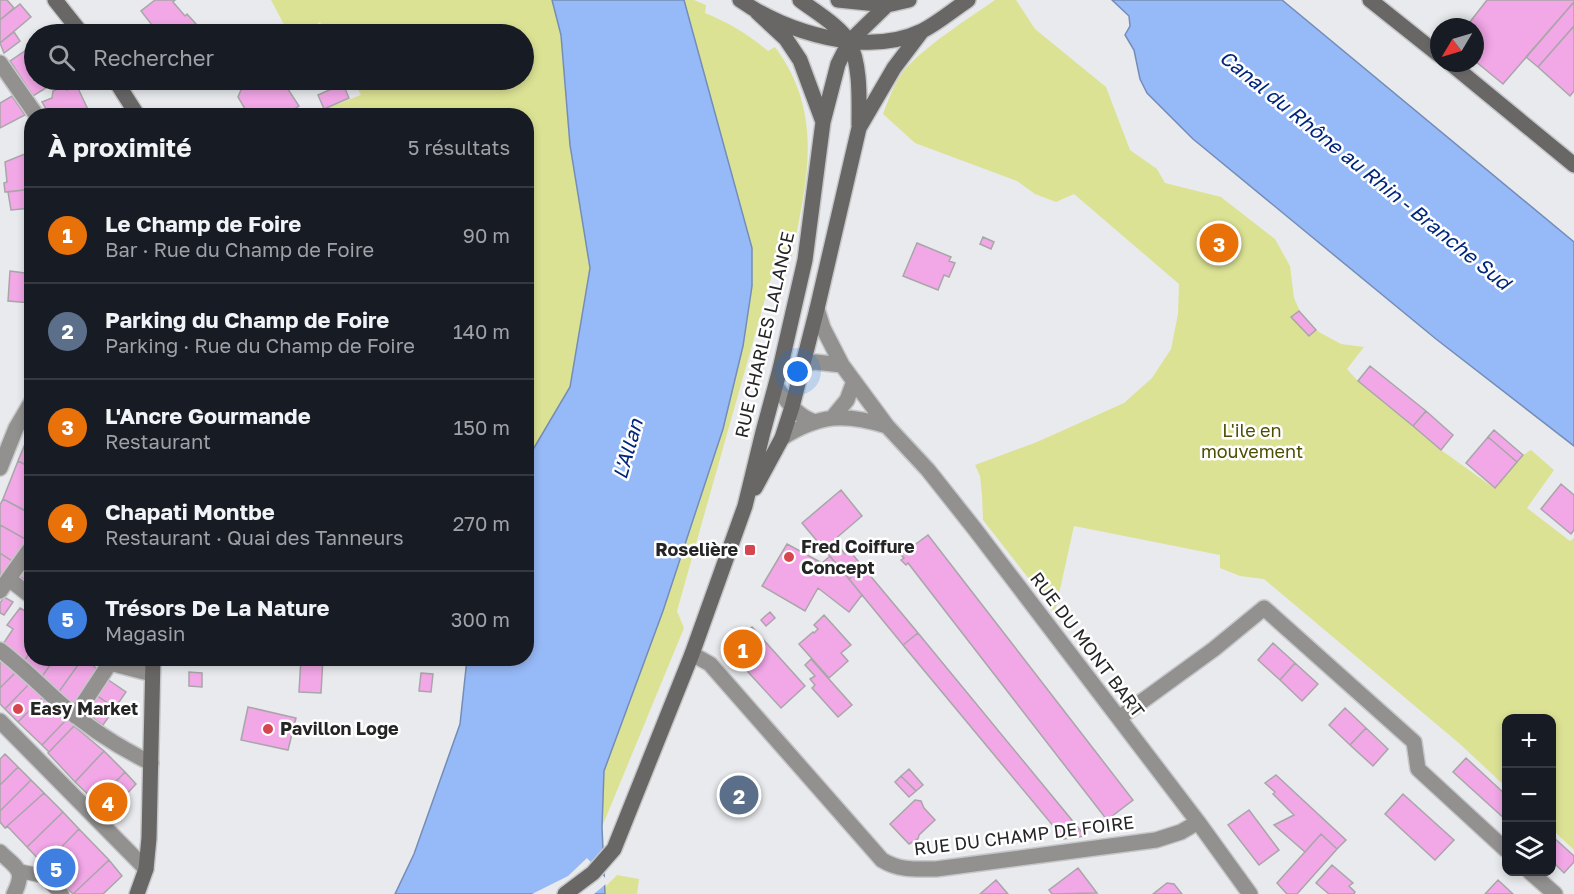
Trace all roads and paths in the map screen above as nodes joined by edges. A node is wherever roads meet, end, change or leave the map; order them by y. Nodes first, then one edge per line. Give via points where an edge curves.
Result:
1 (55, 0) edge
2 (61, 0) edge
3 (740, 0) edge
4 (800, 0) edge
5 (838, 0) edge
6 (909, 0) edge
7 (968, 0) edge
8 (1370, 0) edge
9 (887, 5) junction
10 (757, 12) junction
11 (67, 15) junction
12 (74, 24) edge
13 (922, 31) junction
14 (849, 42) junction
15 (1430, 47) edge
16 (0, 63) edge
17 (1461, 72) edge
18 (121, 90) edge
19 (31, 108) edge
20 (133, 108) edge
21 (823, 122) junction
22 (859, 128) junction
23 (1574, 165) edge
24 (817, 309) junction
25 (842, 364) junction
26 (802, 365) junction
27 (780, 369) junction
28 (854, 381) junction
29 (776, 386) junction
30 (792, 407) junction
31 (24, 414) edge
32 (833, 417) junction
33 (815, 422) junction
34 (886, 426) junction
35 (782, 438) junction
36 (0, 468) edge
37 (745, 506) junction
38 (24, 558) edge
39 (5, 585) edge
40 (24, 593) edge
41 (0, 650) edge
42 (692, 654) junction
43 (104, 666) edge
44 (124, 666) edge
45 (152, 666) edge
46 (152, 674) junction
47 (75, 716) junction
48 (1119, 718) junction
49 (0, 721) edge
50 (151, 763) junction
51 (1198, 822) junction
52 (1502, 846) edge
53 (0, 852) edge
54 (146, 869) junction
55 (19, 871) junction
56 (1535, 876) edge
57 (14, 894) edge
58 (62, 894) edge
59 (137, 894) edge
60 (565, 894) edge
61 (1250, 894) edge
62 (1555, 894) edge

1 - 11 main road
2 - 11 main road
3 - 10 main road
4 - 14 main road
5 - 9 main road
6 - 9 main road
7 - 13 main road
8 - 15 main road
9 - 14 main road
10 - 14 main road via 817,36
10 - 21 main road, RUE CHARLES LALANCE via 786,39 800,60
11 - 12 main road
13 - 14 main road via 887,41
13 - 22 main road, RUE CHARLES LALANCE via 894,68
14 - 21 main road via 838,64
14 - 22 main road via 858,73
16 - 19 street
17 - 23 main road
18 - 20 main road
21 - 27 main road, RUE CHARLES LALANCE via 805,260
22 - 24 main road, RUE CHARLES LALANCE
24 - 25 street, RUE DU MONT BART
24 - 26 main road, RUE CHARLES LALANCE
25 - 26 street
25 - 28 street, RUE DU MONT BART
26 - 27 street
26 - 30 main road, RUE CHARLES LALANCE
27 - 29 main road, RUE CHARLES LALANCE
28 - 32 street via 847,400
28 - 34 street, RUE DU MONT BART
29 - 30 street
29 - 37 main road, RUE CHARLES LALANCE
30 - 33 street via 803,418
30 - 35 main road, RUE CHARLES LALANCE
31 - 36 street
32 - 33 street
32 - 34 street via 864,419
33 - 35 street
34 - 48 street, RUE DU MONT BART via 928,470
35 - 37 main road, RUE CHARLES LALANCE
37 - 42 main road, RUE CHARLES LALANCE
38 - 39 street
39 - 40 street
41 - 47 street
42 - 51 street, RUE DU CHAMP DE FOIRE via 710,664 882,860 903,870 1156,840
42 - 60 main road, RUE CHARLES LALANCE via 617,843 593,873
43 - 47 street
44 - 46 street
45 - 46 main road
46 - 50 main road
47 - 50 street
48 - 51 street, RUE DU MONT BART
48 - 52 street via 1264,608 1414,742 1418,769
49 - 54 street
50 - 54 main road
51 - 61 street, RUE DU MONT BART
53 - 55 street
54 - 59 main road
55 - 57 street via 21,880
55 - 58 street via 43,876
56 - 62 street

